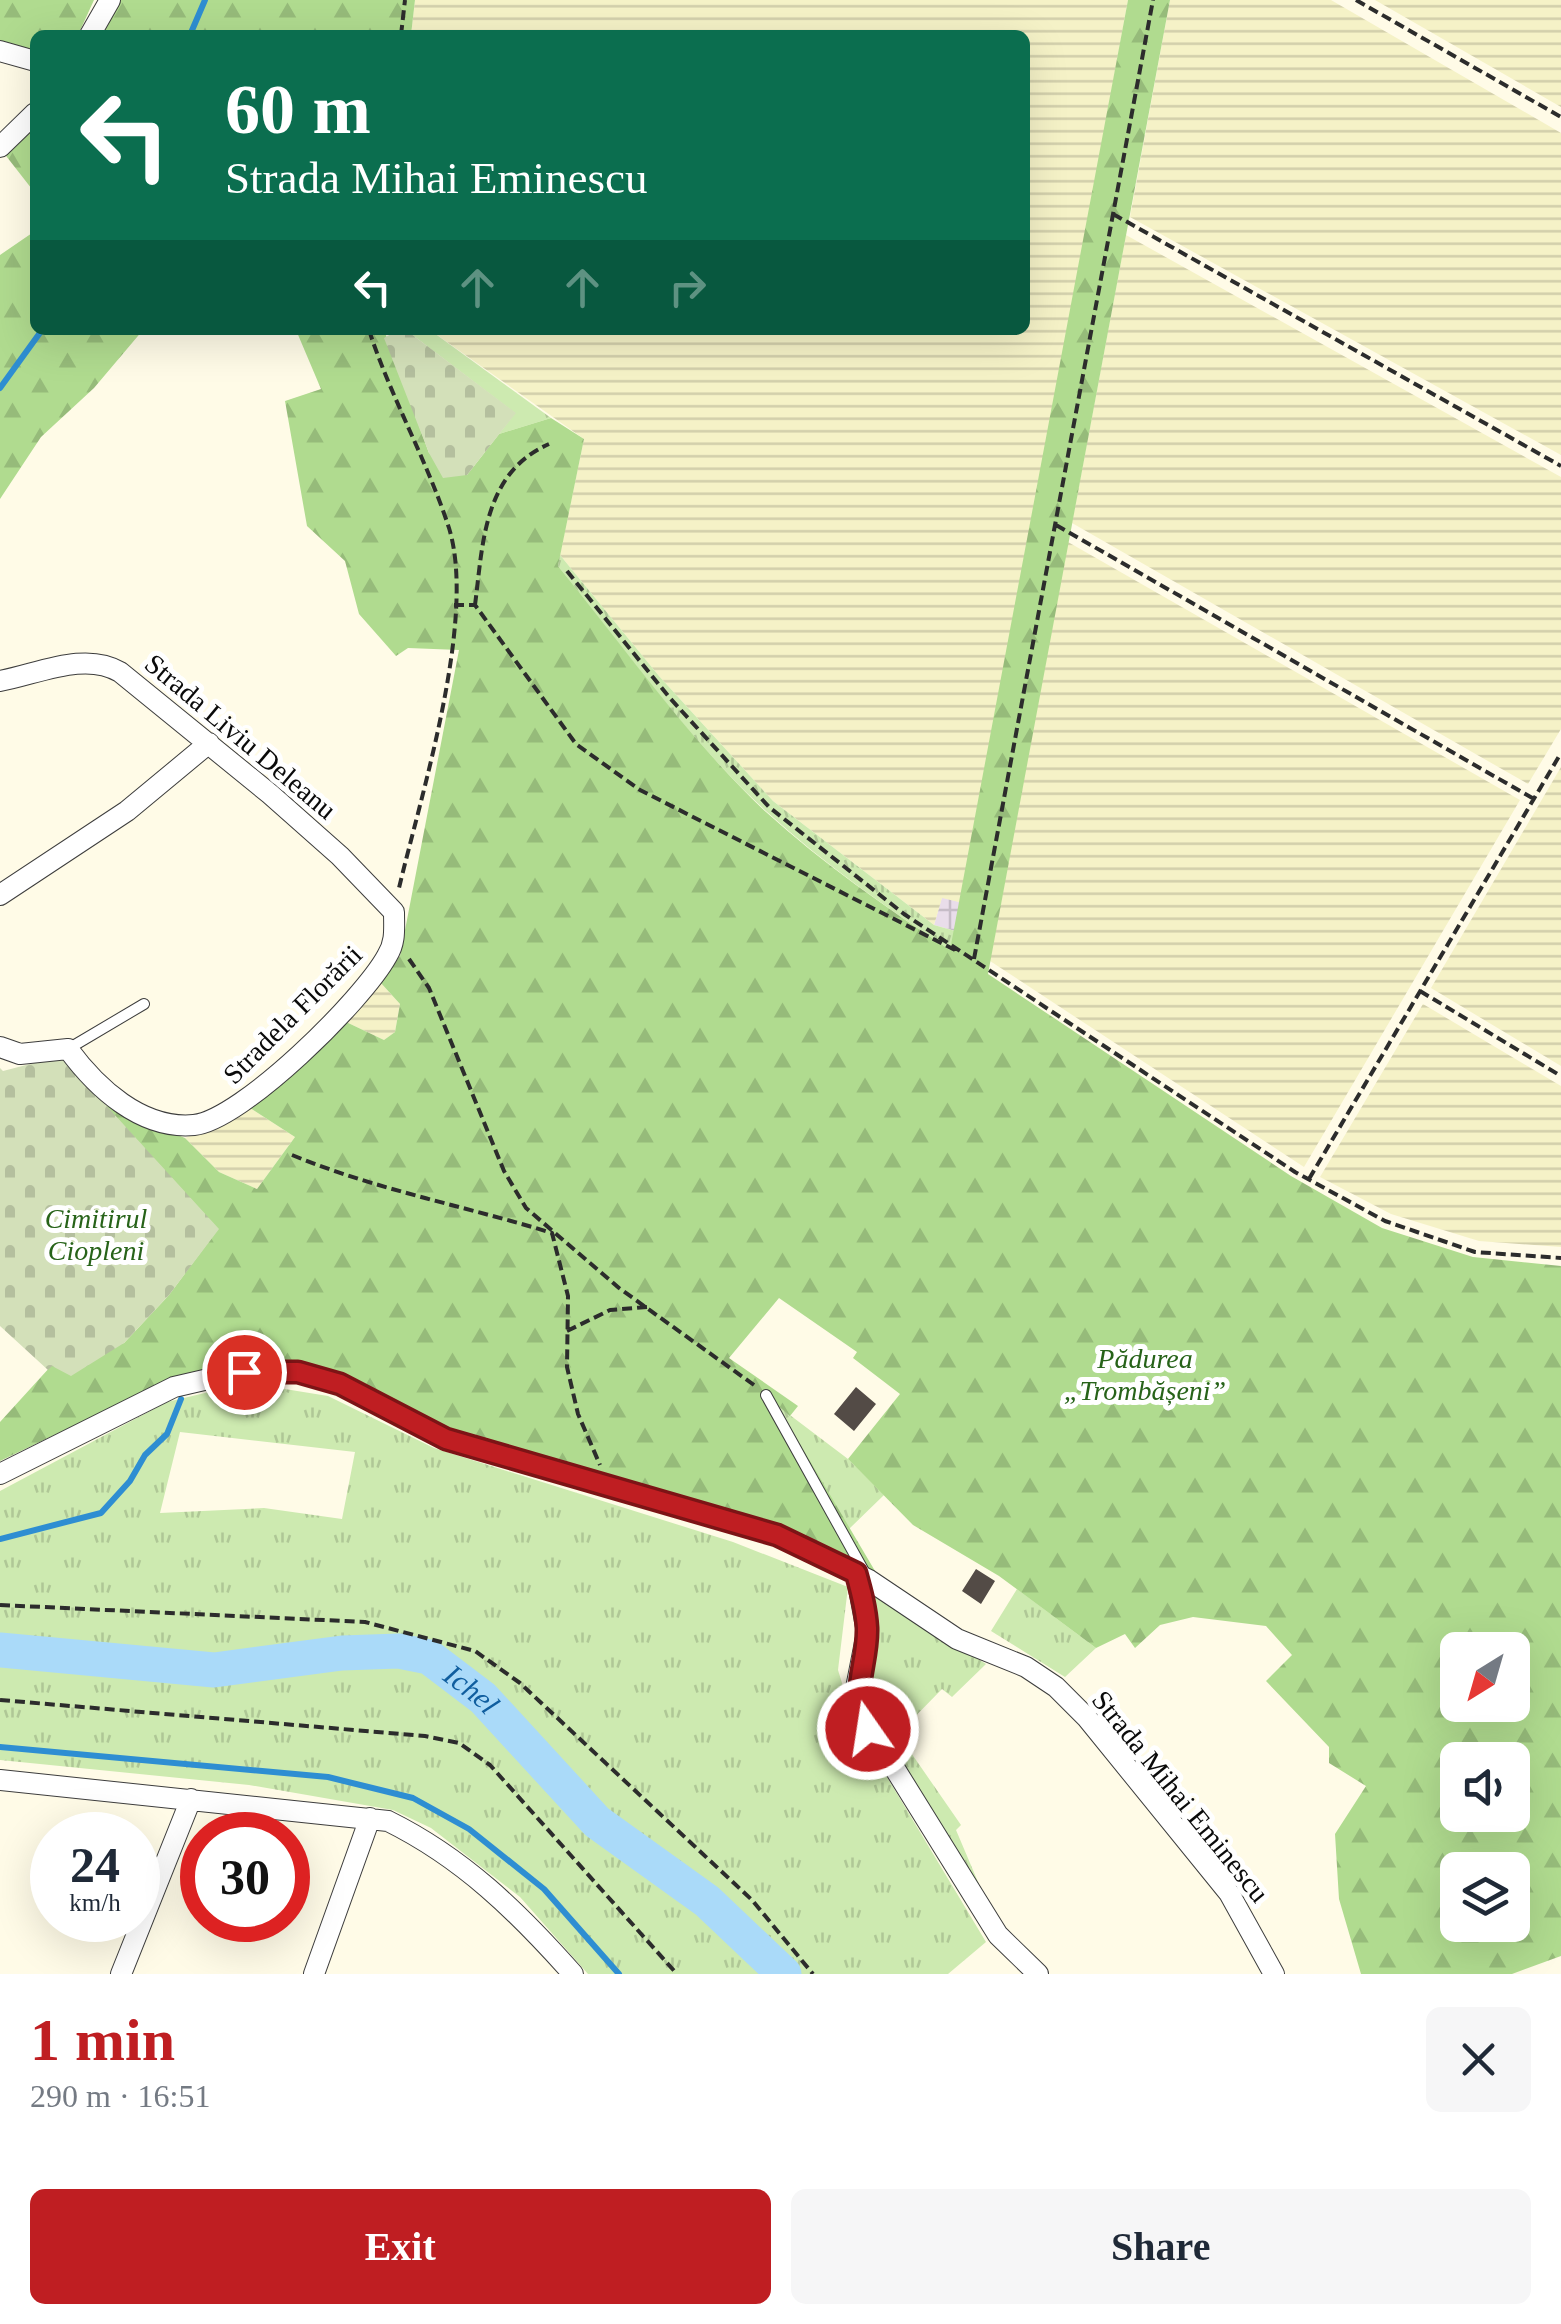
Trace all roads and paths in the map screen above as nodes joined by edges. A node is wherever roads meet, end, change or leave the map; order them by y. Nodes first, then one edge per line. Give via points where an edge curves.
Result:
1 (405, 0) edge
2 (1153, 0) edge
3 (1356, 0) edge
4 (107, 2) edge
5 (93, 30) edge
6 (402, 30) edge
7 (0, 51) edge
8 (30, 60) edge
9 (30, 118) edge
10 (1561, 118) edge
11 (0, 147) edge
12 (1113, 214) junction
13 (371, 335) edge
14 (549, 444) dead end
15 (1561, 466) edge
16 (1055, 524) junction
17 (567, 570) dead end
18 (454, 604) junction
19 (475, 606) junction
20 (0, 681) edge
21 (209, 743) junction
22 (1561, 753) edge
23 (1534, 799) junction
24 (0, 894) edge
25 (394, 912) junction
26 (394, 940) junction
27 (974, 959) junction
28 (1420, 991) junction
29 (144, 1004) dead end
30 (0, 1047) edge
31 (68, 1049) junction
32 (1561, 1076) edge
33 (292, 1155) dead end
34 (1309, 1180) junction
35 (552, 1233) junction
36 (1561, 1258) edge
37 (647, 1308) junction
38 (568, 1330) junction
39 (766, 1394) joint
40 (0, 1474) edge
41 (600, 1484) junction
42 (863, 1576) junction
43 (0, 1605) edge
44 (0, 1700) edge
45 (0, 1780) edge
46 (191, 1799) junction
47 (370, 1818) junction
48 (121, 1974) edge
49 (314, 1974) edge
50 (573, 1974) edge
51 (676, 1974) edge
52 (813, 1974) edge
53 (1038, 1974) edge
54 (1274, 1974) edge

1 - 6 path
2 - 12 path
3 - 10 path
4 - 5 street
7 - 8 street
9 - 11 street
12 - 15 path
12 - 16 path
13 - 18 path via 450,531
14 - 19 path via 510,471 492,501
16 - 23 path
16 - 27 path
17 - 27 path via 669,698 769,807 904,914
18 - 19 path
18 - 25 path via 438,722
19 - 27 path via 576,744 640,790
20 - 21 street, Strada Liviu Deleanu via 106,663
21 - 24 street via 127,811
21 - 25 street, Strada Liviu Deleanu
22 - 23 path
23 - 28 path
25 - 26 street
26 - 31 street, Stradela Florării via 368,984 230,1114 193,1125 134,1110 108,1096
26 - 35 path via 429,988 504,1171 526,1208
27 - 34 path
28 - 32 path
28 - 34 path
29 - 31 lane
30 - 31 street via 20,1054
33 - 35 path via 409,1196
34 - 36 path via 1385,1221 1475,1252
35 - 37 path
35 - 38 path via 568,1296
37 - 38 path via 610,1310
37 - 39 path
38 - 41 path via 567,1367 601,1467
39 - 42 lane, Strada Mihai Eminescu
40 - 41 street, Strada Mihai Eminescu via 174,1387 244,1372 298,1372 340,1384 446,1439
41 - 42 street, Strada Mihai Eminescu via 777,1535
42 - 53 street via 867,1632 856,1688 859,1712 998,1935
42 - 54 street, Strada Mihai Eminescu via 958,1640 1026,1666 1056,1687 1229,1893
43 - 52 path via 366,1622 475,1651 520,1683 752,1900
44 - 51 path via 459,1743 490,1765
45 - 46 street
46 - 47 street
46 - 48 street
47 - 49 street
47 - 50 street via 432,1843 513,1906

